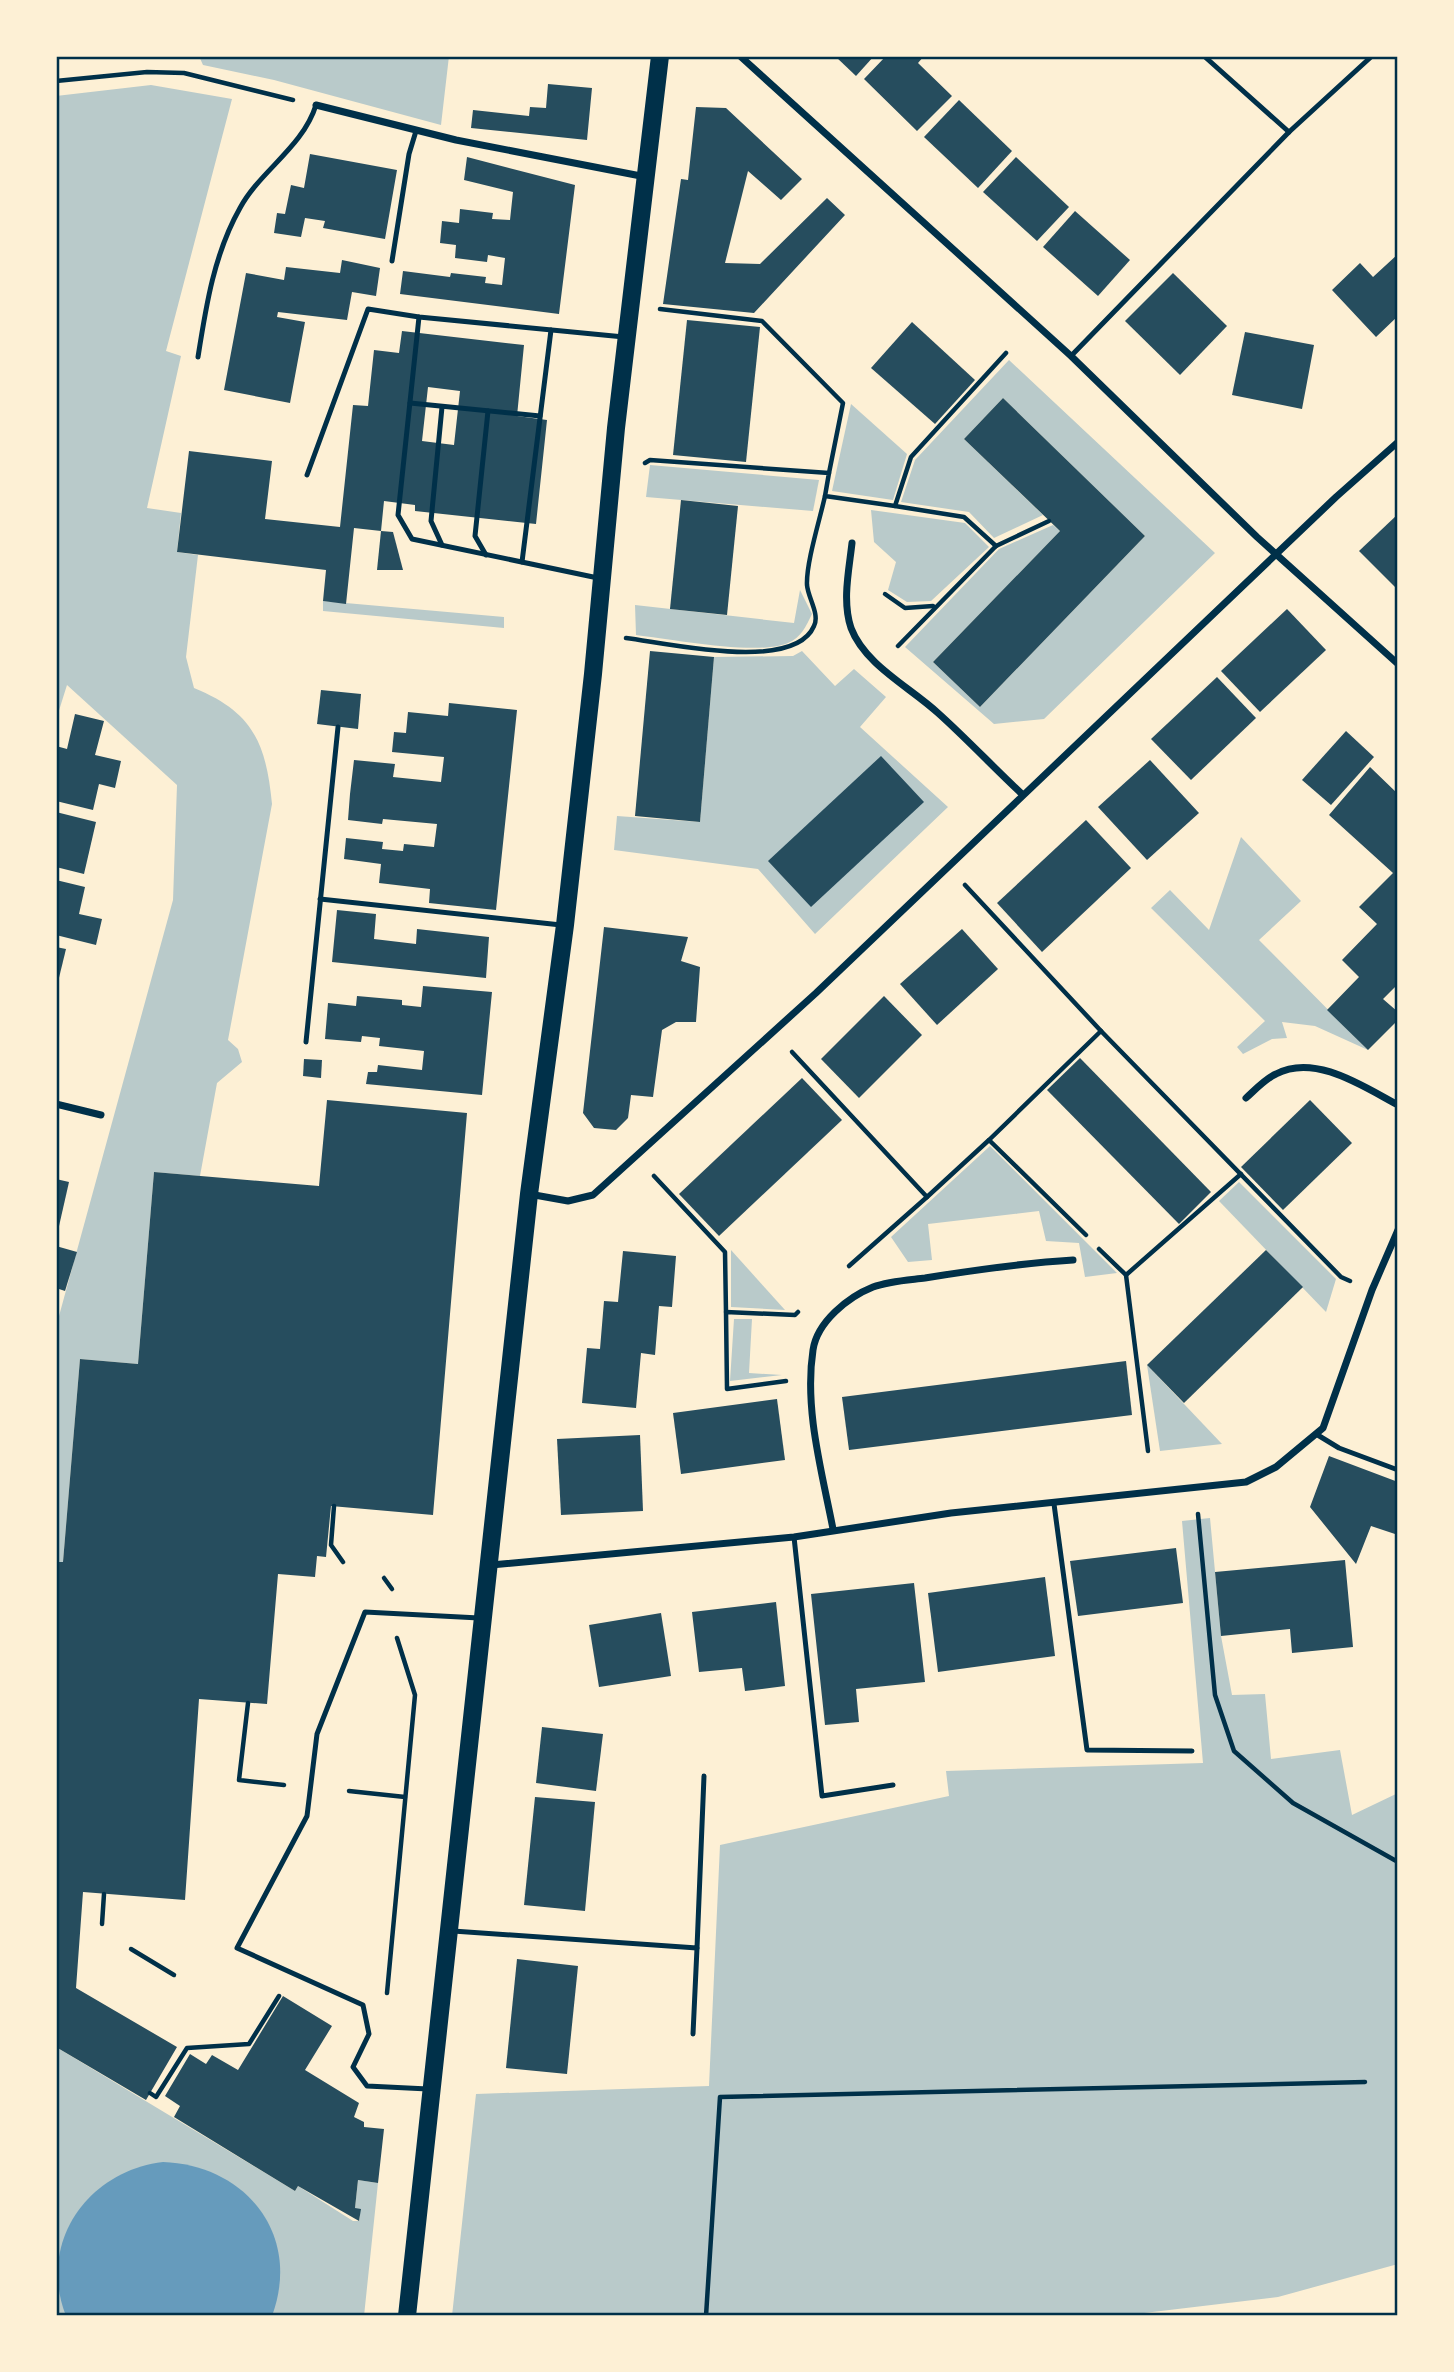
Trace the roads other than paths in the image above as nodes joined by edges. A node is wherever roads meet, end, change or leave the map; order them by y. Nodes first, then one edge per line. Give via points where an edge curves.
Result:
1 (660, 56) edge
2 (740, 56) edge
3 (1204, 56) edge
4 (1373, 56) edge
5 (316, 106) joint
6 (416, 131) junction
7 (1289, 132) junction
8 (646, 177) junction
9 (392, 261) dead end
10 (419, 317) junction
11 (551, 330) junction
12 (627, 337) junction
13 (1072, 356) junction
14 (198, 357) dead end
15 (410, 403) junction
16 (442, 407) junction
17 (488, 411) junction
18 (540, 416) junction
19 (1398, 442) edge
20 (307, 475) dead end
21 (852, 543) dead end
22 (442, 545) junction
23 (1277, 553) junction
24 (486, 555) junction
25 (522, 562) junction
26 (601, 578) junction
27 (1398, 664) edge
28 (338, 727) dead end
29 (1022, 794) junction
30 (320, 899) junction
31 (565, 925) junction
32 (306, 1042) dead end
33 (1246, 1098) dead end
34 (56, 1104) edge
35 (1398, 1105) edge
36 (101, 1115) dead end
37 (529, 1194) junction
38 (1398, 1230) edge
39 (1073, 1260) dead end
40 (1316, 1434) junction
41 (1398, 1470) edge
42 (1054, 1504) junction
43 (833, 1529) junction
44 (794, 1536) junction
45 (488, 1565) junction
46 (482, 1618) junction
47 (1192, 1751) dead end
48 (704, 1776) dead end
49 (893, 1785) dead end
50 (450, 1930) junction
51 (697, 1948) junction
52 (693, 2034) dead end
53 (431, 2089) junction
54 (407, 2316) edge

1 - 8 main road
2 - 13 street
3 - 7 lane
4 - 7 lane
5 - 6 street
5 - 14 lane via 310,123 240,207 210,282
6 - 8 street
6 - 9 lane
7 - 13 lane
8 - 12 main road
10 - 11 lane
10 - 15 lane
10 - 20 lane via 368,309
11 - 12 lane
11 - 18 lane
12 - 26 main road
13 - 23 street
15 - 16 lane
15 - 22 lane via 398,515 412,539
16 - 17 lane
16 - 22 lane via 431,521
17 - 18 lane
17 - 24 lane via 475,536
18 - 25 lane
19 - 23 street
21 - 29 street via 846,601 860,644
22 - 24 lane
23 - 27 street
23 - 29 street
24 - 25 lane
25 - 26 lane
26 - 31 main road
28 - 30 lane
29 - 37 street via 773,1032 593,1195 568,1201
30 - 31 lane
30 - 32 lane
31 - 37 main road
33 - 35 street via 1275,1074 1317,1068
34 - 36 street
37 - 45 main road
38 - 40 street via 1323,1428
39 - 43 street via 874,1287 848,1301 824,1326 813,1348 811,1378 814,1427
40 - 41 lane via 1339,1448
40 - 42 street via 1276,1468 1246,1482
42 - 43 street
42 - 47 lane via 1087,1750
43 - 44 street
44 - 45 street
44 - 49 lane via 822,1796
45 - 46 main road
46 - 50 main road
46 - 53 lane via 365,1612 317,1734 307,1816 237,1948 363,2005 369,2034 353,2067 367,2086
48 - 51 lane
50 - 51 lane
50 - 53 main road
51 - 52 lane
53 - 54 main road

